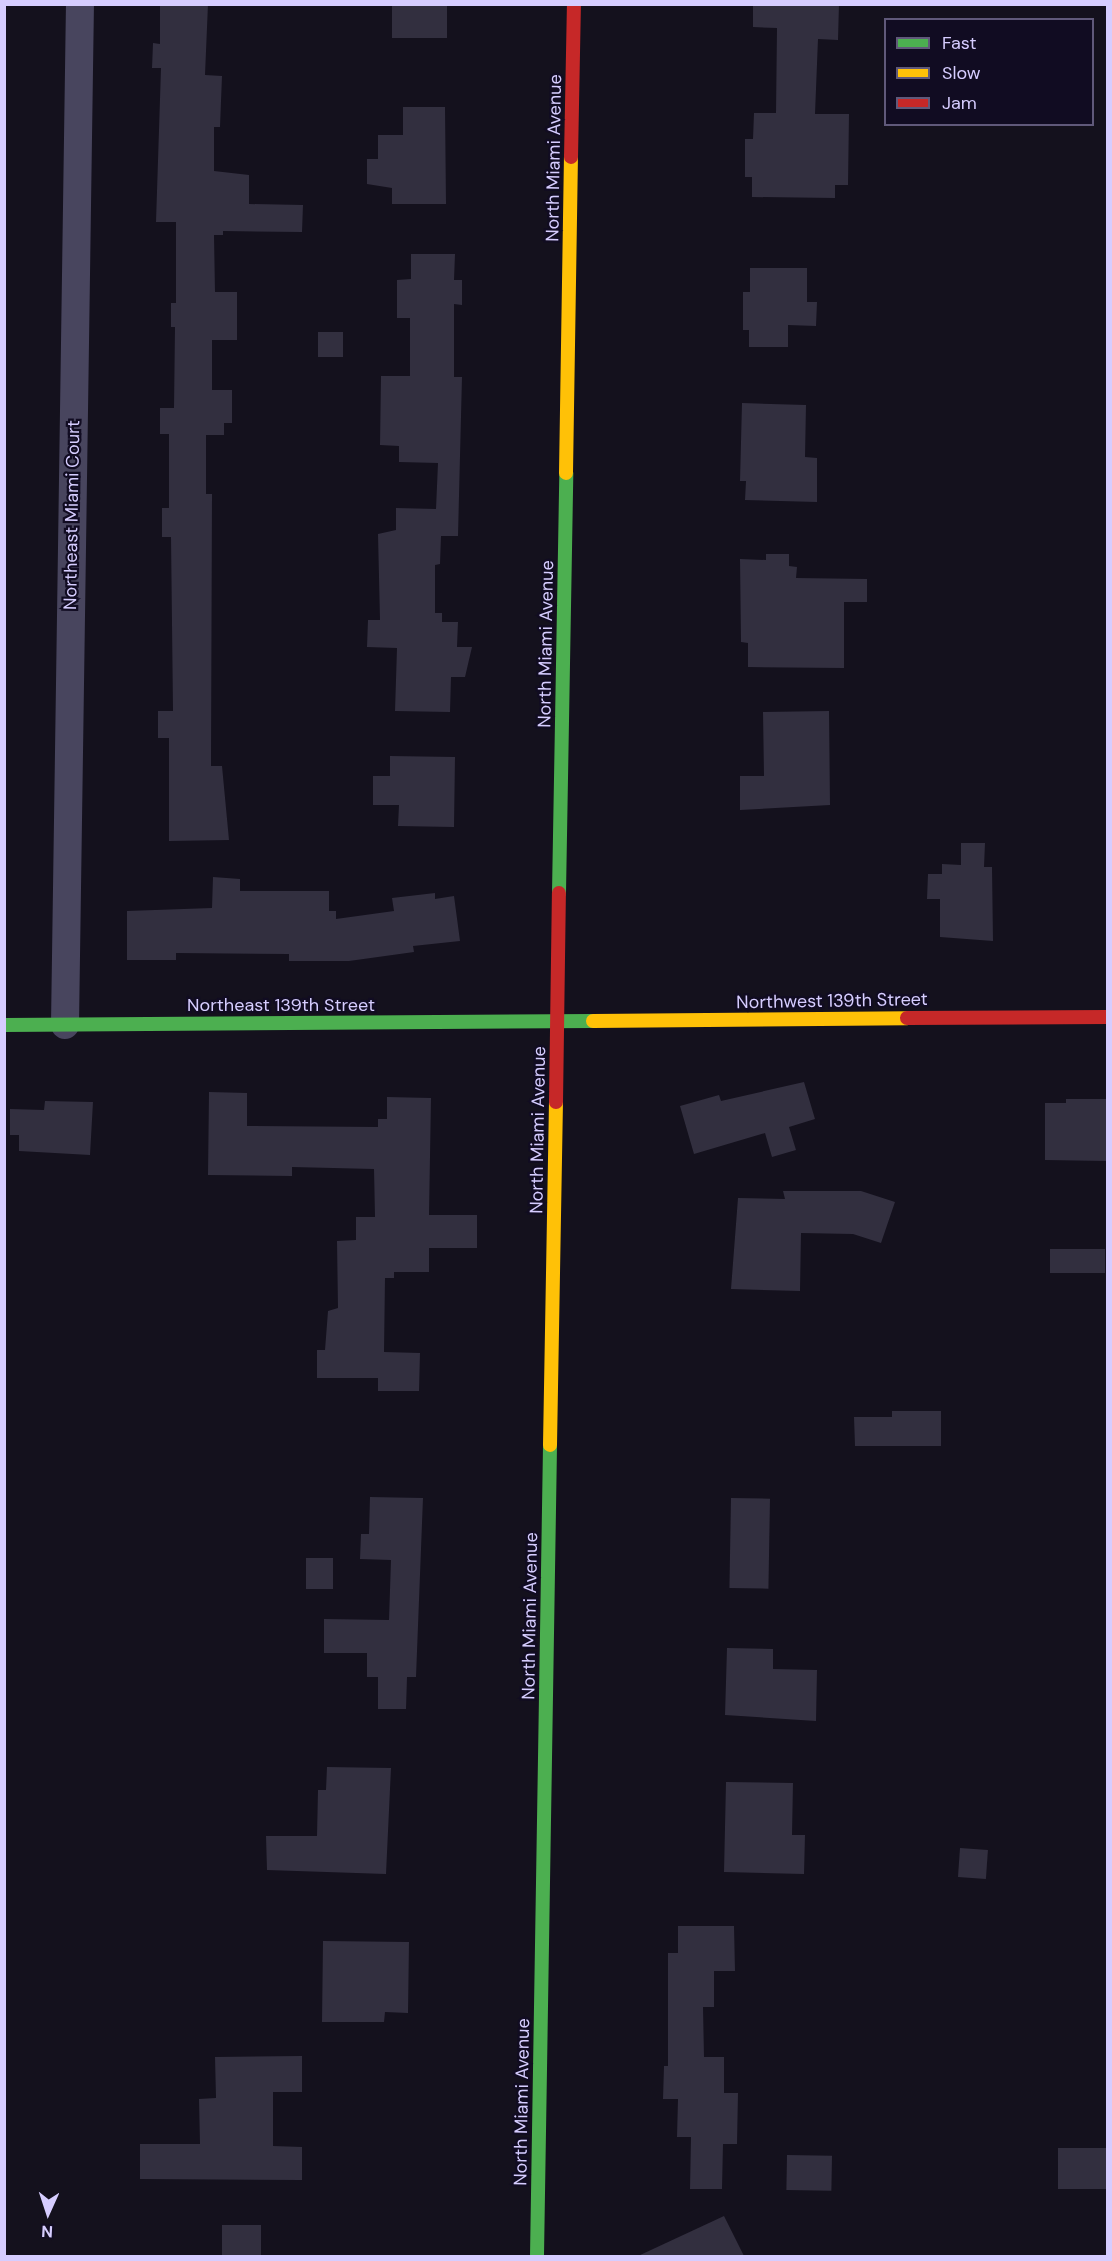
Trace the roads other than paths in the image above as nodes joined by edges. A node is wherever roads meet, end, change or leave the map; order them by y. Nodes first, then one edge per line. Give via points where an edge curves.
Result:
1 (80, 4) edge
2 (574, 4) edge
3 (1107, 1017) edge
4 (558, 1022) junction
5 (4, 1025) edge
6 (65, 1025) junction
7 (537, 2256) edge

1 - 6 street, Northeast Miami Court
2 - 4 street, North Miami Avenue
3 - 4 street, Northwest 139th Street
4 - 6 street, Northeast 139th Street
4 - 7 street, North Miami Avenue
5 - 6 street, Northeast 139th Street

